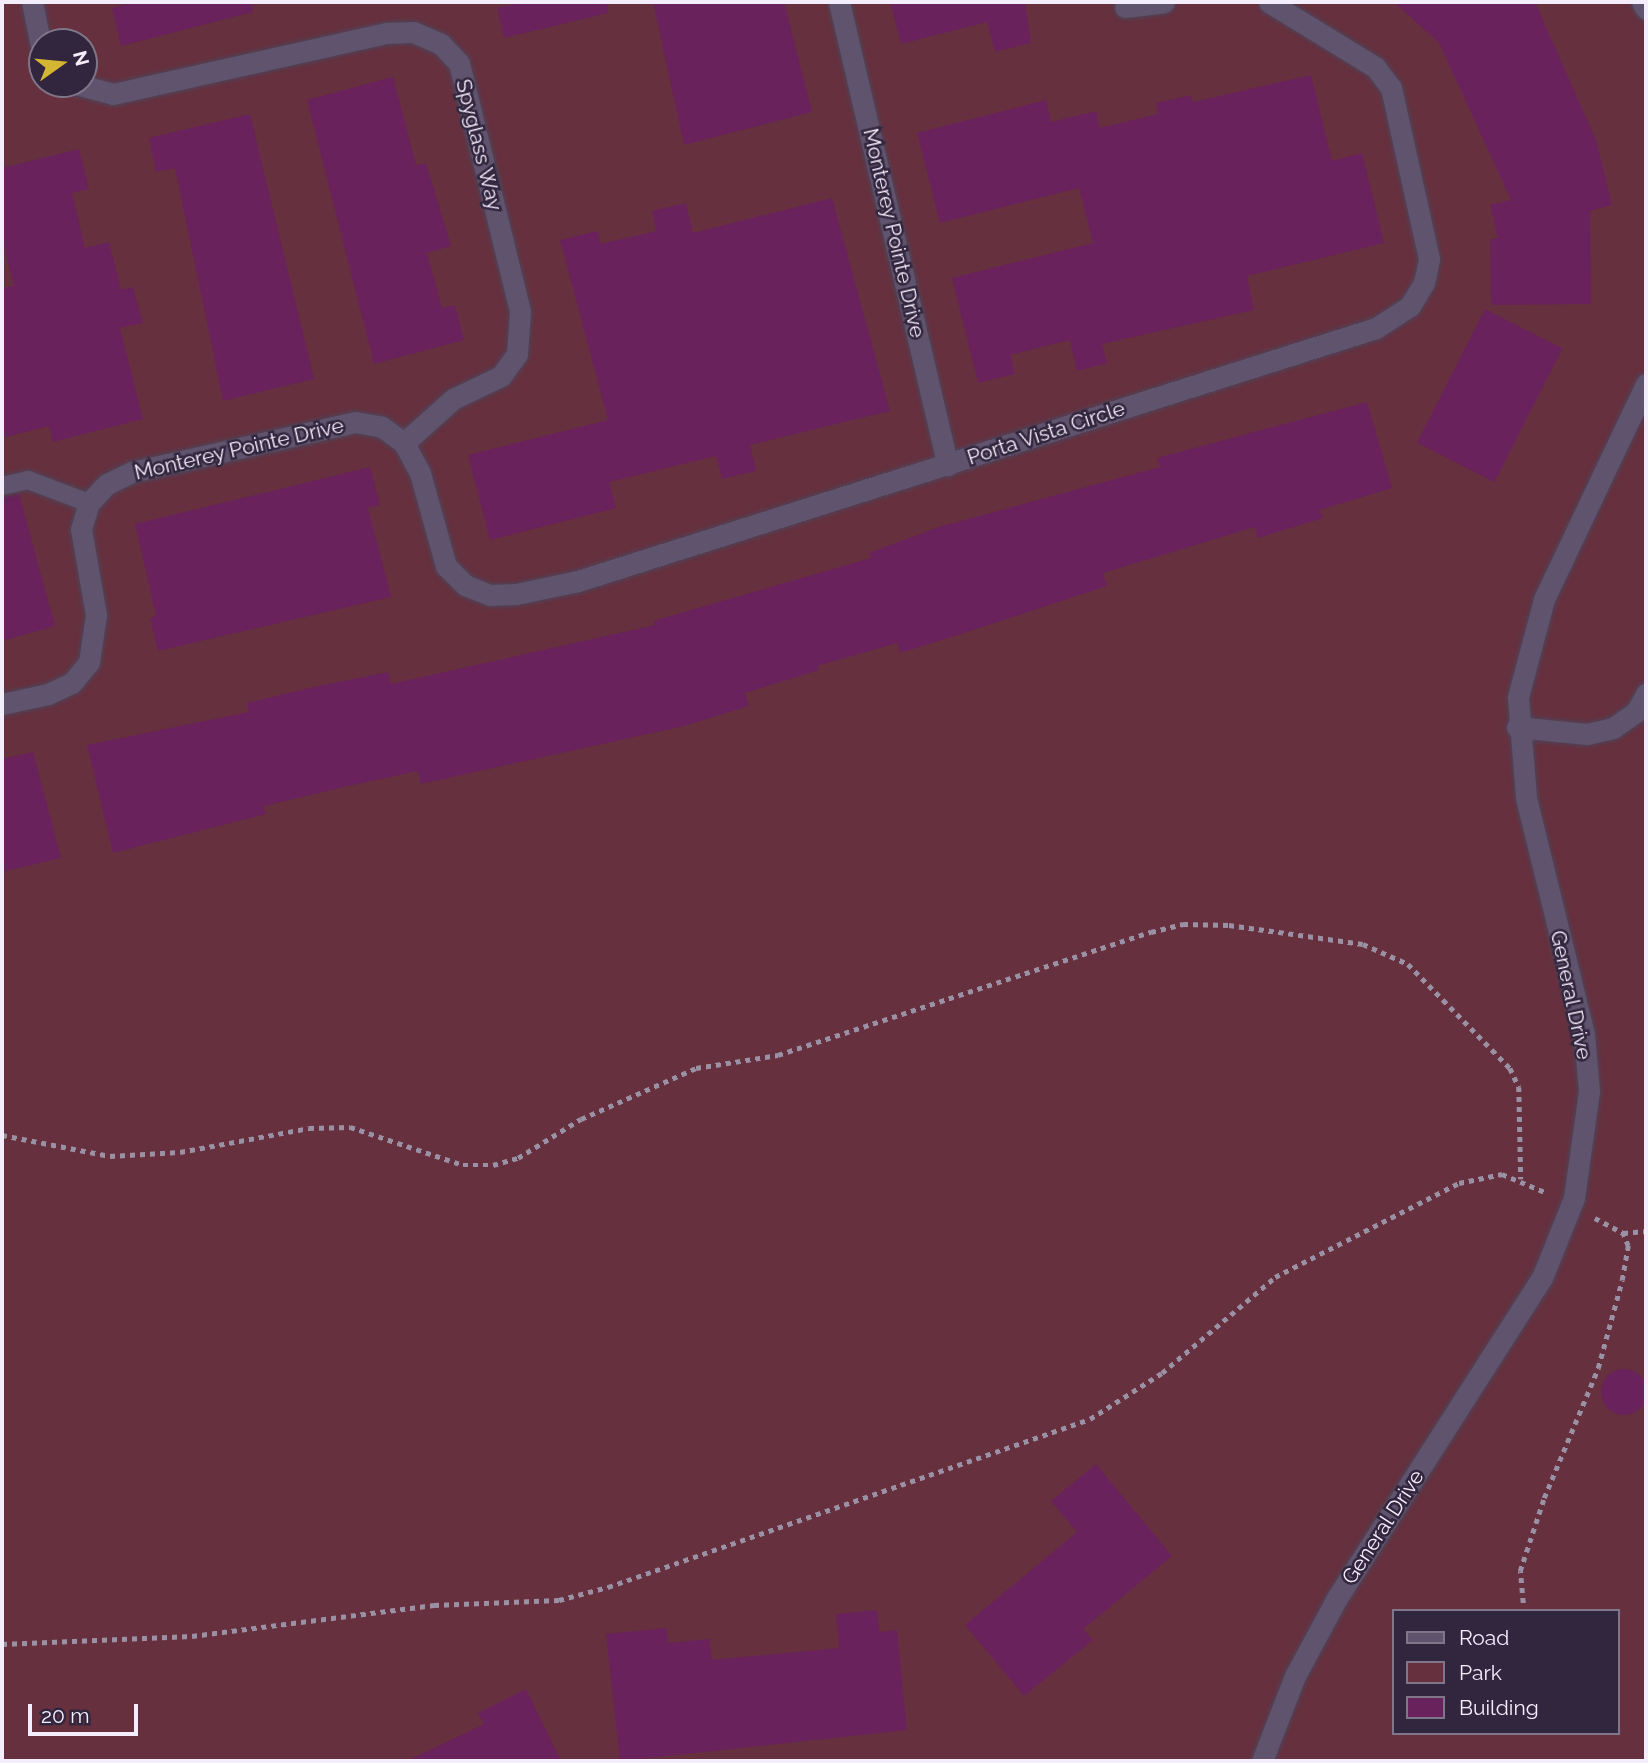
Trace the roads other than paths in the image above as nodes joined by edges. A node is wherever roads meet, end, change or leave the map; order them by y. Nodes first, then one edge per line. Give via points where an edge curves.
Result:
1 (32, 2) edge
2 (839, 2) edge
3 (1164, 2) edge
4 (1269, 2) edge
5 (1642, 2) edge
6 (1125, 7) dead end
7 (1646, 9) edge
8 (37, 28) edge
9 (98, 90) edge
10 (1646, 384) edge
11 (404, 443) junction
12 (948, 465) junction
13 (2, 486) edge
14 (89, 503) junction
15 (1646, 694) edge
16 (2, 704) edge
17 (1517, 727) junction
18 (1262, 1761) edge

1 - 8 street
2 - 12 street, Monterey Pointe Drive
3 - 6 street
4 - 12 street, Porta Vista Circle via 1375,67 1391,88 1429,259 1424,283 1410,306 1376,328
5 - 7 street
9 - 11 street, Spyglass Way via 113,94 386,33 413,32 441,44 458,63 520,312 517,354 501,376 453,399
10 - 17 street, General Drive via 1544,599 1527,647
11 - 12 street, Porta Vista Circle via 420,473 446,566 465,585 490,595 578,581
11 - 14 street, Monterey Pointe Drive via 382,427 355,422 132,472 107,484
13 - 14 lane via 29,480
14 - 16 street via 81,528 96,615 89,662 60,689
15 - 17 street via 1636,712 1613,728 1587,734
17 - 18 street, General Drive via 1526,797 1584,1034 1588,1091 1574,1198 1542,1278 1337,1598 1295,1676

